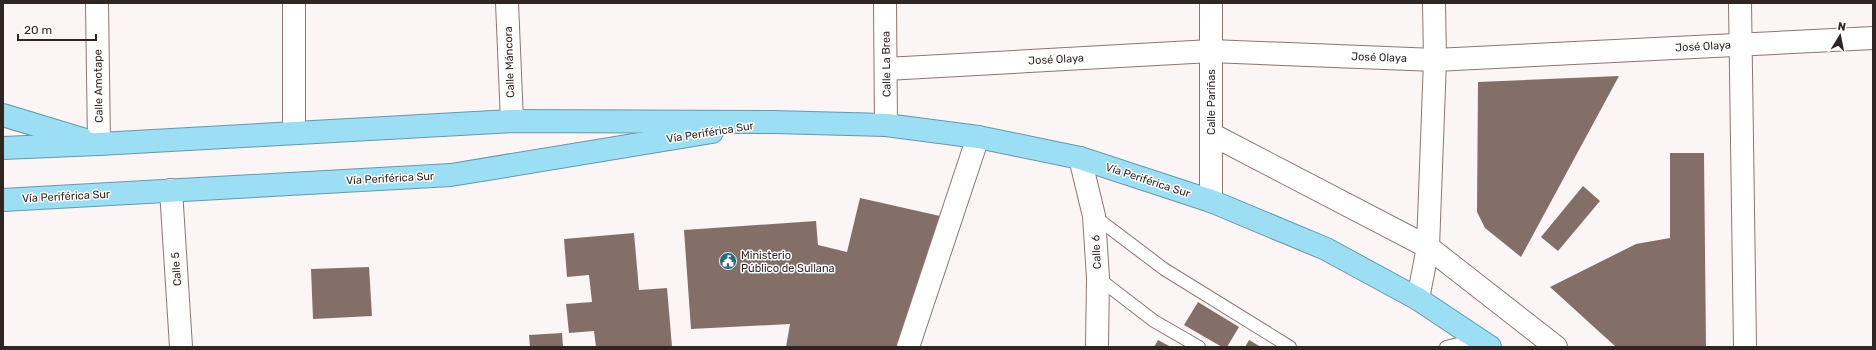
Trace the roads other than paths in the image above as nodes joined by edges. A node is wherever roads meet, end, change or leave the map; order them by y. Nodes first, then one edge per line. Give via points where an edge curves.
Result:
1 (97, 3) edge
2 (294, 3) edge
3 (507, 3) edge
4 (885, 3) edge
5 (1211, 3) edge
6 (1434, 3) edge
7 (1740, 3) edge
8 (1873, 38) edge
9 (1741, 44) junction
10 (1211, 51) junction
11 (1436, 60) junction
12 (886, 69) junction
13 (3, 115) edge
14 (512, 121) junction
15 (773, 122) junction
16 (886, 125) junction
17 (294, 133) junction
18 (1210, 134) junction
19 (978, 137) junction
20 (98, 144) junction
21 (3, 148) edge
22 (1080, 158) junction
23 (171, 190) junction
24 (3, 200) edge
25 (1211, 201) junction
26 (1094, 216) junction
27 (1428, 247) junction
28 (1098, 278) junction
29 (1418, 299) junction
30 (1485, 343) edge
31 (181, 347) edge
32 (908, 347) edge
33 (1096, 347) edge
34 (1199, 347) edge
35 (1290, 347) edge
36 (1446, 347) edge
37 (1556, 347) edge
38 (1745, 347) edge

1 - 20 street, Calle Amotape
2 - 17 street
3 - 14 street, Calle Máncora
4 - 12 street, Calle La Brea
5 - 10 street, Calle Pariñas
6 - 11 street
7 - 9 street
8 - 9 street, José Olaya
9 - 11 street, José Olaya
9 - 38 street
10 - 11 street, José Olaya
10 - 12 street, José Olaya
10 - 18 street, Calle Pariñas
11 - 27 street
12 - 16 street, Calle La Brea
13 - 20 highway
14 - 15 highway, Vía Periférica Sur
14 - 17 highway, Vía Periférica Sur
15 - 16 highway, Vía Periférica Sur
15 - 23 highway, Vía Periférica Sur via 451,175
16 - 19 highway, Vía Periférica Sur
17 - 20 highway, Vía Periférica Sur
18 - 25 street, Calle Pariñas
18 - 27 street
19 - 22 highway, Vía Periférica Sur
19 - 32 street
20 - 21 highway, Vía Periférica Sur
22 - 25 highway, Vía Periférica Sur
22 - 26 street, Calle 6
23 - 24 highway, Vía Periférica Sur
23 - 31 street, Calle 5
25 - 29 highway, Vía Periférica Sur via 1326,249
26 - 28 street, Calle 6
26 - 35 lane via 1164,269
27 - 29 street
27 - 37 street
28 - 33 street, Calle 6
28 - 34 lane via 1154,321
29 - 30 highway, Vía Periférica Sur
30 - 36 lane

